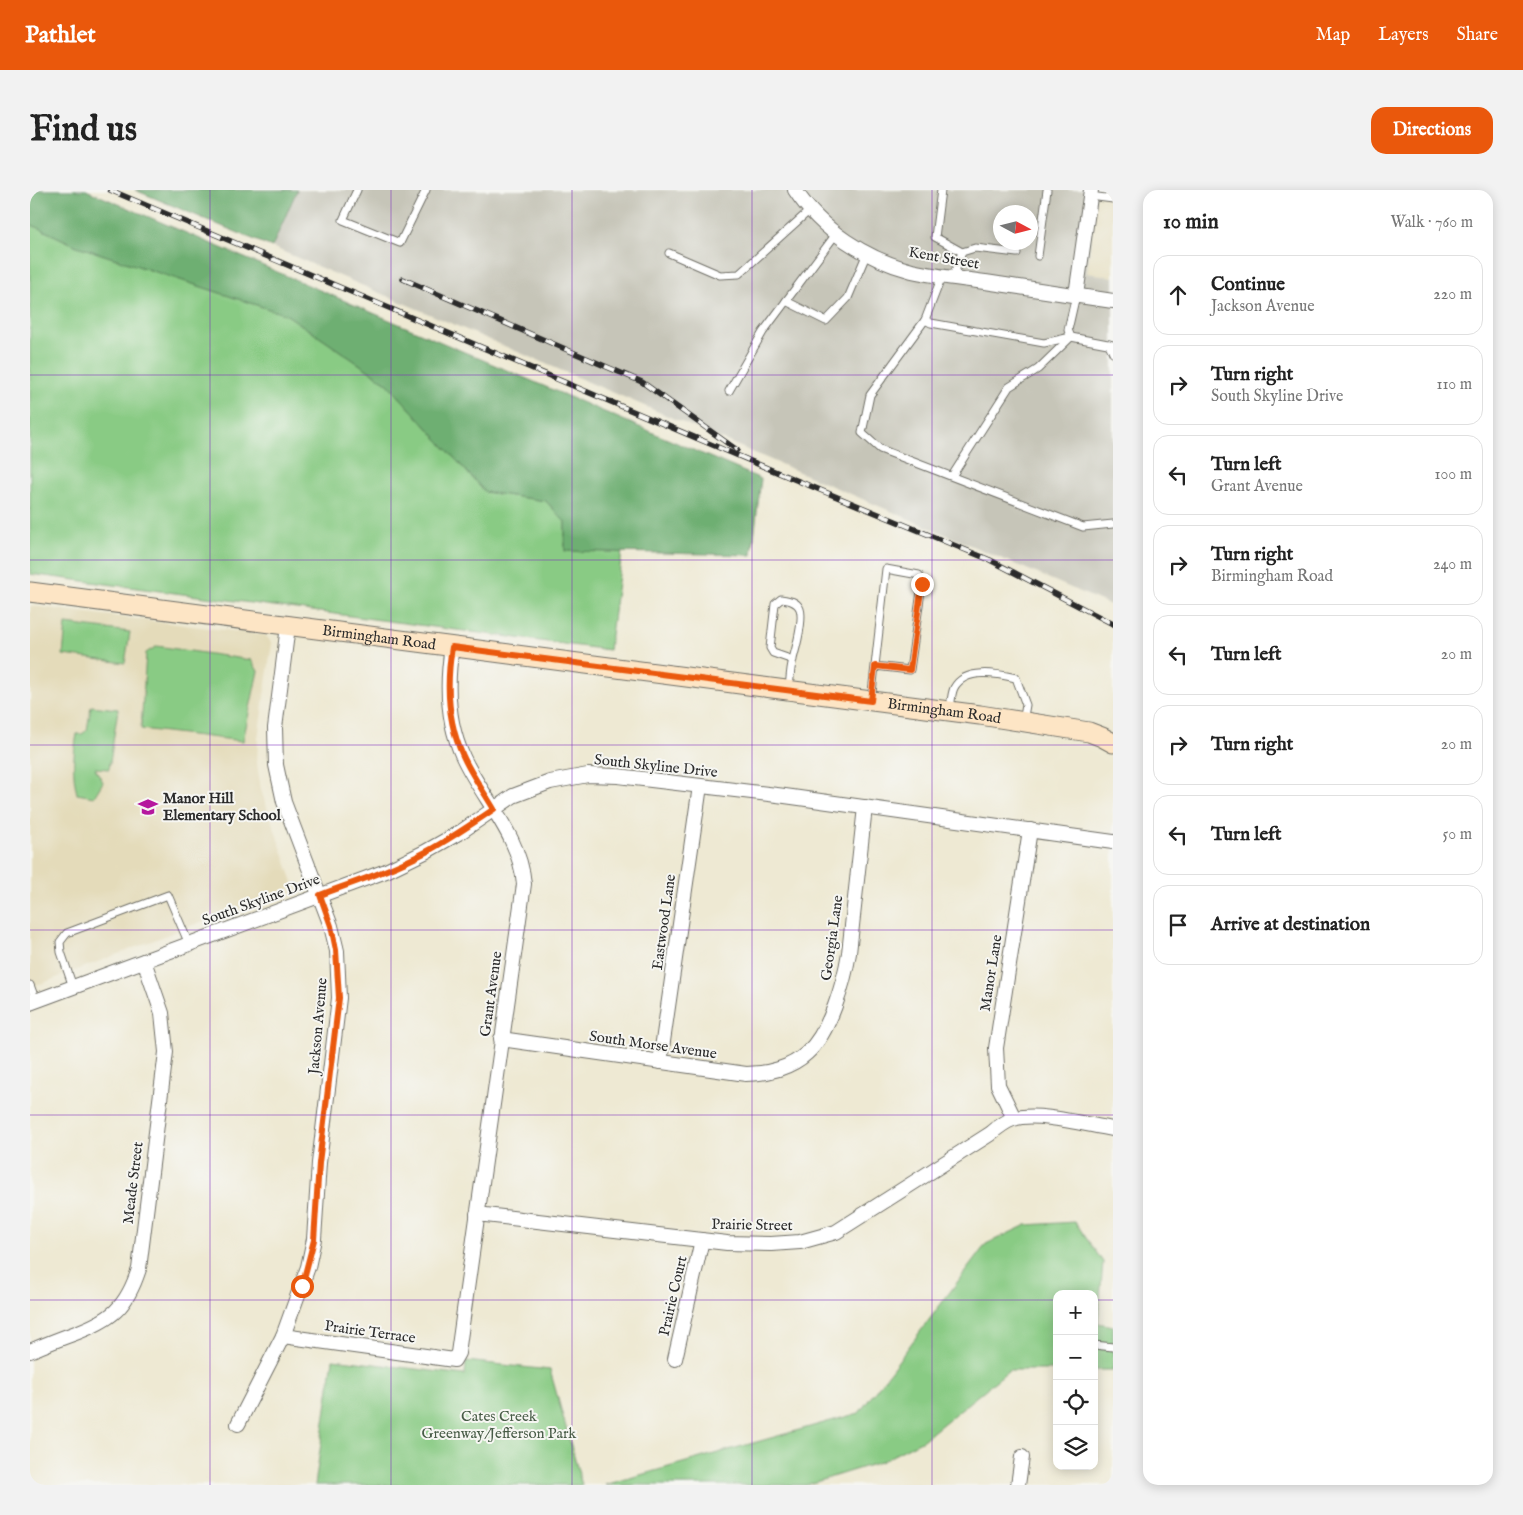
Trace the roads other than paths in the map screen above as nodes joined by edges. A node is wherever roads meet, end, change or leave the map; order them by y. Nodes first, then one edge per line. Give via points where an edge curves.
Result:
1 (357, 190) edge
2 (426, 190) edge
3 (795, 190) edge
4 (941, 190) edge
5 (1047, 190) edge
6 (1091, 193) edge
7 (1113, 199) edge
8 (810, 210) junction
9 (836, 234) junction
10 (962, 252) junction
11 (669, 253) dead end
12 (867, 253) junction
13 (1017, 254) dead end
14 (1038, 256) dead end
15 (948, 276) junction
16 (1076, 295) junction
17 (786, 301) junction
18 (1113, 301) edge
19 (925, 320) junction
20 (1071, 337) junction
21 (1111, 344) edge
22 (1113, 353) edge
23 (729, 391) dead end
24 (952, 476) junction
25 (1113, 524) edge
26 (30, 592) edge
27 (288, 626) junction
28 (452, 647) junction
29 (792, 660) junction
30 (875, 666) junction
31 (789, 691) junction
32 (871, 701) junction
33 (950, 711) junction
34 (1023, 722) junction
35 (1113, 744) edge
36 (700, 786) junction
37 (865, 808) junction
38 (494, 809) junction
39 (1030, 830) junction
40 (1113, 842) edge
41 (320, 895) junction
42 (190, 944) junction
43 (144, 961) junction
44 (30, 985) edge
45 (73, 987) junction
46 (33, 1002) edge
47 (501, 1039) junction
48 (797, 1060) joint
49 (660, 1062) junction
50 (1014, 1118) junction
51 (1113, 1129) edge
52 (477, 1214) junction
53 (702, 1240) junction
54 (283, 1336) junction
55 (1098, 1346) edge
56 (1113, 1348) edge
57 (30, 1351) edge
58 (675, 1358) dead end
59 (454, 1360) joint
60 (238, 1424) dead end
61 (1022, 1457) dead end
62 (1018, 1485) edge

1 - 2 lane via 343,220 400,243
3 - 8 street, Kent Street
4 - 10 lane via 935,237
5 - 14 lane
6 - 7 lane
6 - 16 street
8 - 9 street, Kent Street
8 - 11 lane via 739,274 720,275
9 - 12 street, Kent Street
9 - 17 lane
10 - 13 lane via 975,248
10 - 15 lane
12 - 15 street, Kent Street via 912,271
12 - 17 lane via 848,298 826,321
15 - 16 street, Kent Street
15 - 19 lane
16 - 18 street, Kent Street
16 - 20 lane via 1068,330
17 - 23 lane via 763,332
19 - 20 lane via 1044,343
19 - 24 lane via 870,395 862,433 880,449
20 - 21 lane
20 - 24 lane via 1038,369 1009,387
21 - 22 lane
24 - 25 lane via 1083,527
26 - 27 street, Birmingham Road
27 - 28 street, Birmingham Road
27 - 41 street, Jackson Avenue via 275,728 276,766 284,802
28 - 31 street, Birmingham Road
28 - 38 street, Grant Avenue via 448,684 451,720 464,757
29 - 29 lane via 797,648 801,610 797,604 781,599 775,604 770,648 773,653
29 - 31 lane
30 - 30 lane via 886,569 920,575 922,584 910,670
30 - 32 lane
31 - 32 street, Birmingham Road
32 - 33 street, Birmingham Road
33 - 34 street, Birmingham Road
33 - 34 lane via 954,688 961,679 975,674 1001,675 1016,678 1026,705
34 - 35 street, Birmingham Road via 1089,732
36 - 37 street, South Skyline Drive
36 - 38 street, South Skyline Drive via 588,775 531,788
36 - 49 street, Eastwood Lane
37 - 39 street, South Skyline Drive
37 - 48 street, Georgia Lane via 845,974 839,995 820,1034 808,1052
38 - 41 street, South Skyline Drive via 425,852 386,871
38 - 47 street, Grant Avenue via 518,854 524,884
39 - 40 street, South Skyline Drive
39 - 50 street, Manor Lane via 996,1048 998,1085
41 - 42 street, South Skyline Drive
41 - 54 street, Jackson Avenue via 336,950 339,998 319,1163 314,1240 302,1286
42 - 43 street, South Skyline Drive
42 - 45 lane via 168,895 67,934 60,942 61,952
43 - 45 street, South Skyline Drive
43 - 57 street, Meade Street via 162,1013 166,1052 139,1270 125,1301 107,1319
44 - 46 lane
45 - 46 street, South Skyline Drive
47 - 49 street, South Morse Avenue
47 - 52 street, Grant Avenue
48 - 49 street, South Morse Avenue via 771,1071 746,1074
50 - 51 street via 1042,1118
50 - 53 street, Prairie Street via 836,1232 785,1244
52 - 53 street, Prairie Street
52 - 59 street, Grant Avenue via 458,1353
53 - 58 street, Prairie Court
54 - 59 street, Prairie Terrace
54 - 60 street, Jackson Avenue
55 - 56 lane
61 - 62 street

